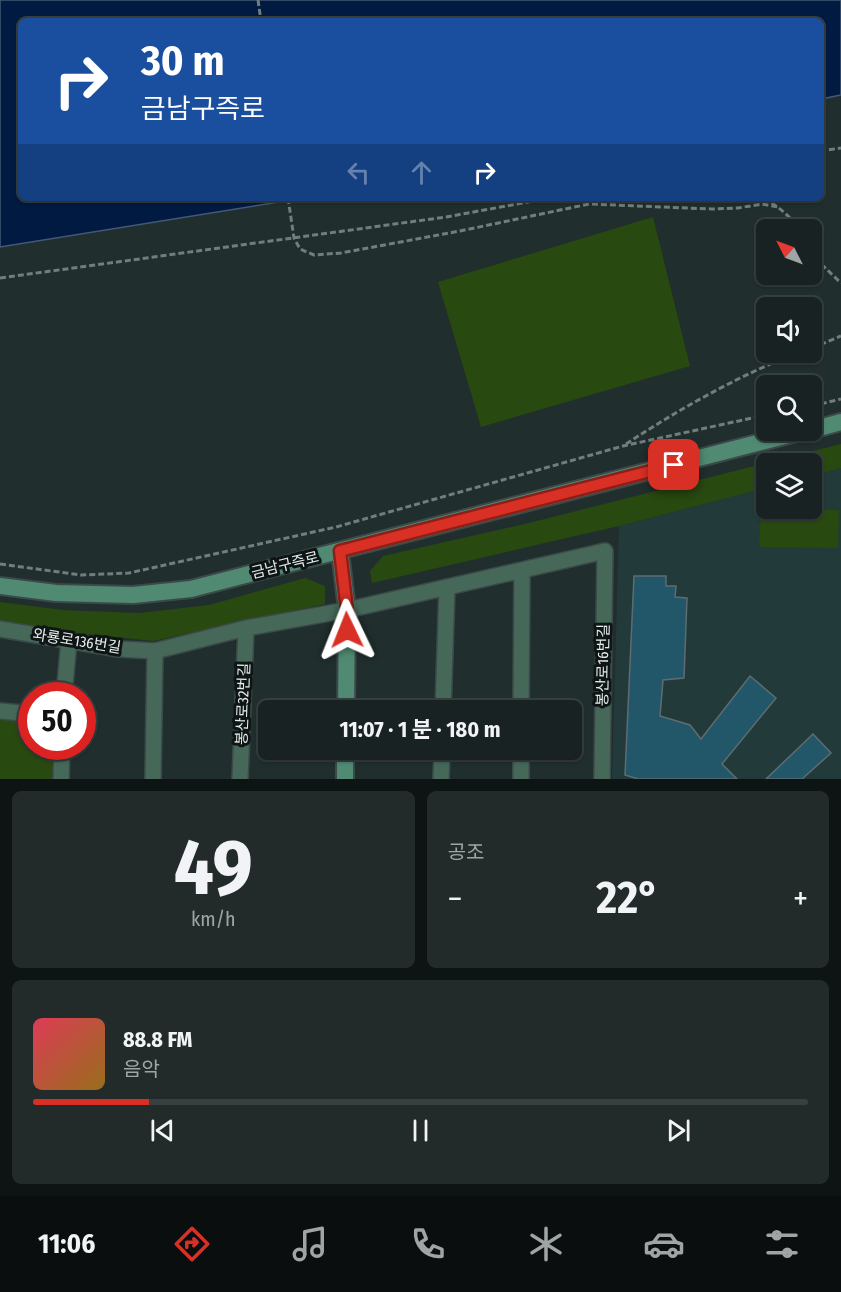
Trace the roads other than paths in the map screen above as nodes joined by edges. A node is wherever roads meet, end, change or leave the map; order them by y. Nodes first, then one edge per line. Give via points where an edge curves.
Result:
1 (841, 422) edge
2 (822, 427) edge
3 (767, 441) edge
4 (340, 551) junction
5 (605, 551) joint
6 (522, 570) junction
7 (0, 586) edge
8 (447, 587) junction
9 (347, 610) junction
10 (246, 628) junction
11 (0, 629) edge
12 (69, 640) junction
13 (155, 651) junction
14 (65, 682) edge
15 (346, 700) edge
16 (443, 700) edge
17 (521, 700) edge
18 (0, 711) edge
19 (18, 713) edge
20 (62, 760) edge
21 (345, 760) edge
22 (442, 760) edge
23 (521, 760) edge
24 (61, 779) edge
25 (153, 779) edge
26 (240, 779) edge
27 (345, 779) edge
28 (441, 779) edge
29 (521, 779) edge
30 (602, 779) edge

1 - 2 main road, 금남구즉로
3 - 4 main road, 금남구즉로
4 - 7 main road, 금남구즉로 via 191,588 133,595 56,593
4 - 9 main road
5 - 6 street, 와룡로136번길
5 - 30 street, 봉산로16번길
6 - 8 street, 와룡로136번길
6 - 17 street
8 - 9 street, 와룡로136번길
8 - 16 street
9 - 10 street, 와룡로136번길
9 - 15 main road
10 - 13 street, 와룡로136번길
10 - 26 street, 봉산로32번길
11 - 12 street, 와룡로136번길
12 - 13 street, 와룡로136번길
12 - 14 street
13 - 25 street
18 - 19 street
20 - 24 street
21 - 27 main road
22 - 28 street
23 - 29 street

